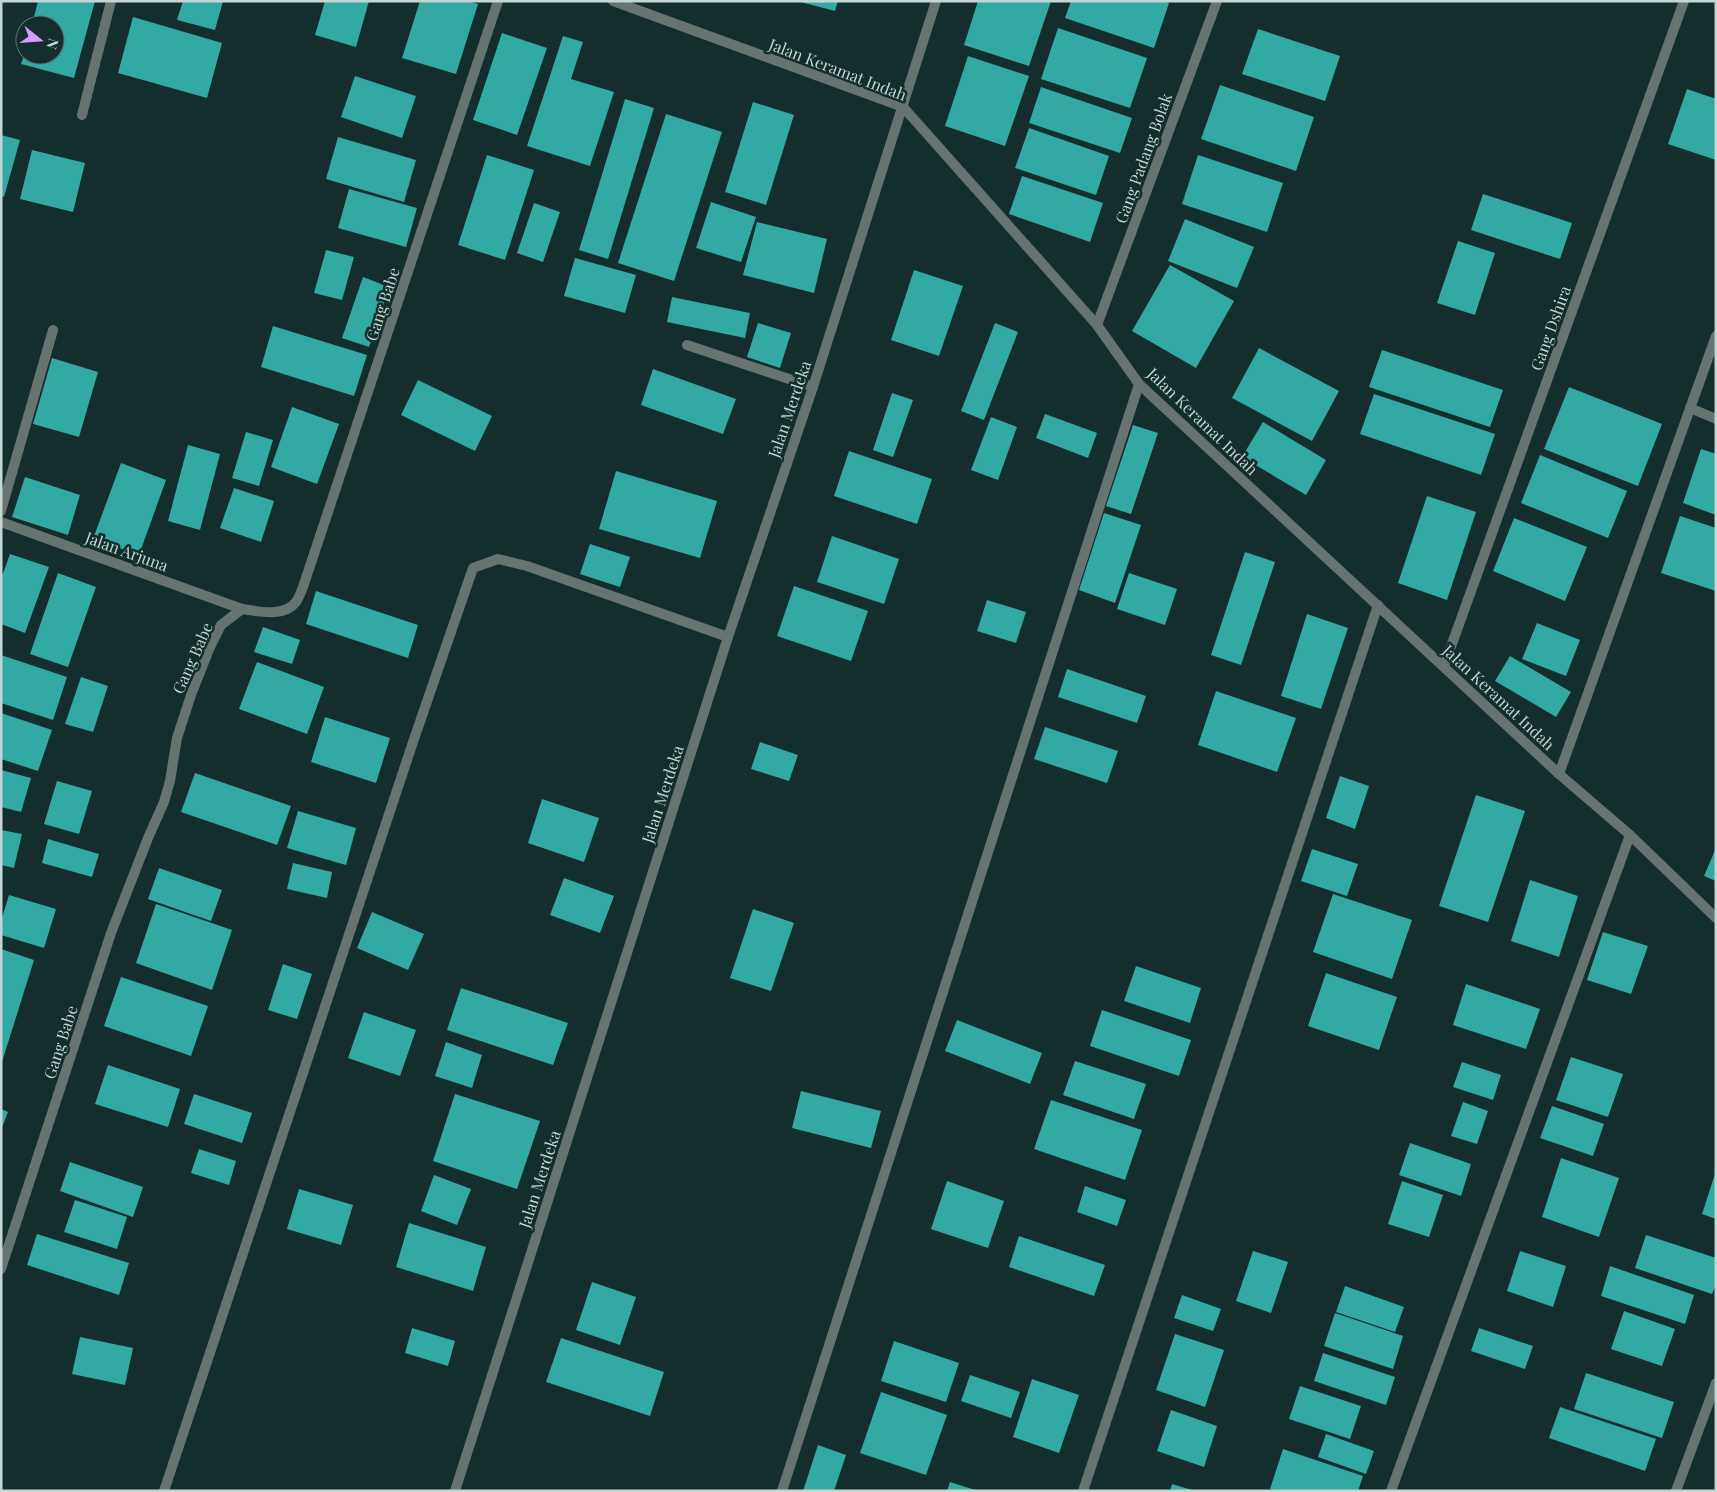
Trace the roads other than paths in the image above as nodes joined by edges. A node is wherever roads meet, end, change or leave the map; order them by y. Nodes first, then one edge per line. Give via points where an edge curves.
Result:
1 (110, 1) edge
2 (498, 1) edge
3 (612, 1) edge
4 (936, 1) edge
5 (1217, 1) edge
6 (1684, 1) edge
7 (903, 107) junction
8 (82, 115) dead end
9 (1097, 325) junction
10 (53, 330) dead end
11 (1716, 336) edge
12 (687, 345) dead end
13 (1139, 384) junction
14 (813, 387) junction
15 (1690, 408) junction
16 (1716, 420) edge
17 (1, 511) edge
18 (1, 522) edge
19 (1378, 605) junction
20 (242, 609) junction
21 (728, 637) junction
22 (1444, 666) junction
23 (1560, 774) junction
24 (1630, 835) junction
25 (1716, 918) edge
26 (1, 1269) edge
27 (1716, 1383) edge
28 (164, 1491) edge
29 (455, 1491) edge
30 (782, 1491) edge
31 (1083, 1491) edge
32 (1391, 1491) edge
33 (1676, 1491) edge

1 - 8 street
2 - 20 street, Gang Babe via 303,587 296,602 286,610
3 - 7 street, Jalan Keramat Indah
4 - 7 street, Jalan Merdeka
5 - 9 street, Gang Padang Bolak
6 - 22 street, Gang Dshira
7 - 9 street, Jalan Keramat Indah
7 - 14 street, Jalan Merdeka
9 - 13 street, Jalan Keramat Indah
10 - 17 street
11 - 15 street
12 - 14 street
13 - 19 street, Jalan Keramat Indah
13 - 30 street
14 - 21 street, Jalan Merdeka
15 - 16 street
15 - 23 street
18 - 20 street, Jalan Arjuna
19 - 22 street, Jalan Keramat Indah
19 - 31 street
20 - 26 street, Gang Babe via 221,625 191,694 177,738 164,802 111,933
21 - 28 street via 527,566 498,559 473,568
21 - 29 street, Jalan Merdeka
22 - 23 street, Jalan Keramat Indah
23 - 24 street, Jalan Keramat Indah
24 - 25 street, Jalan Keramat Indah
24 - 32 street
27 - 33 street

